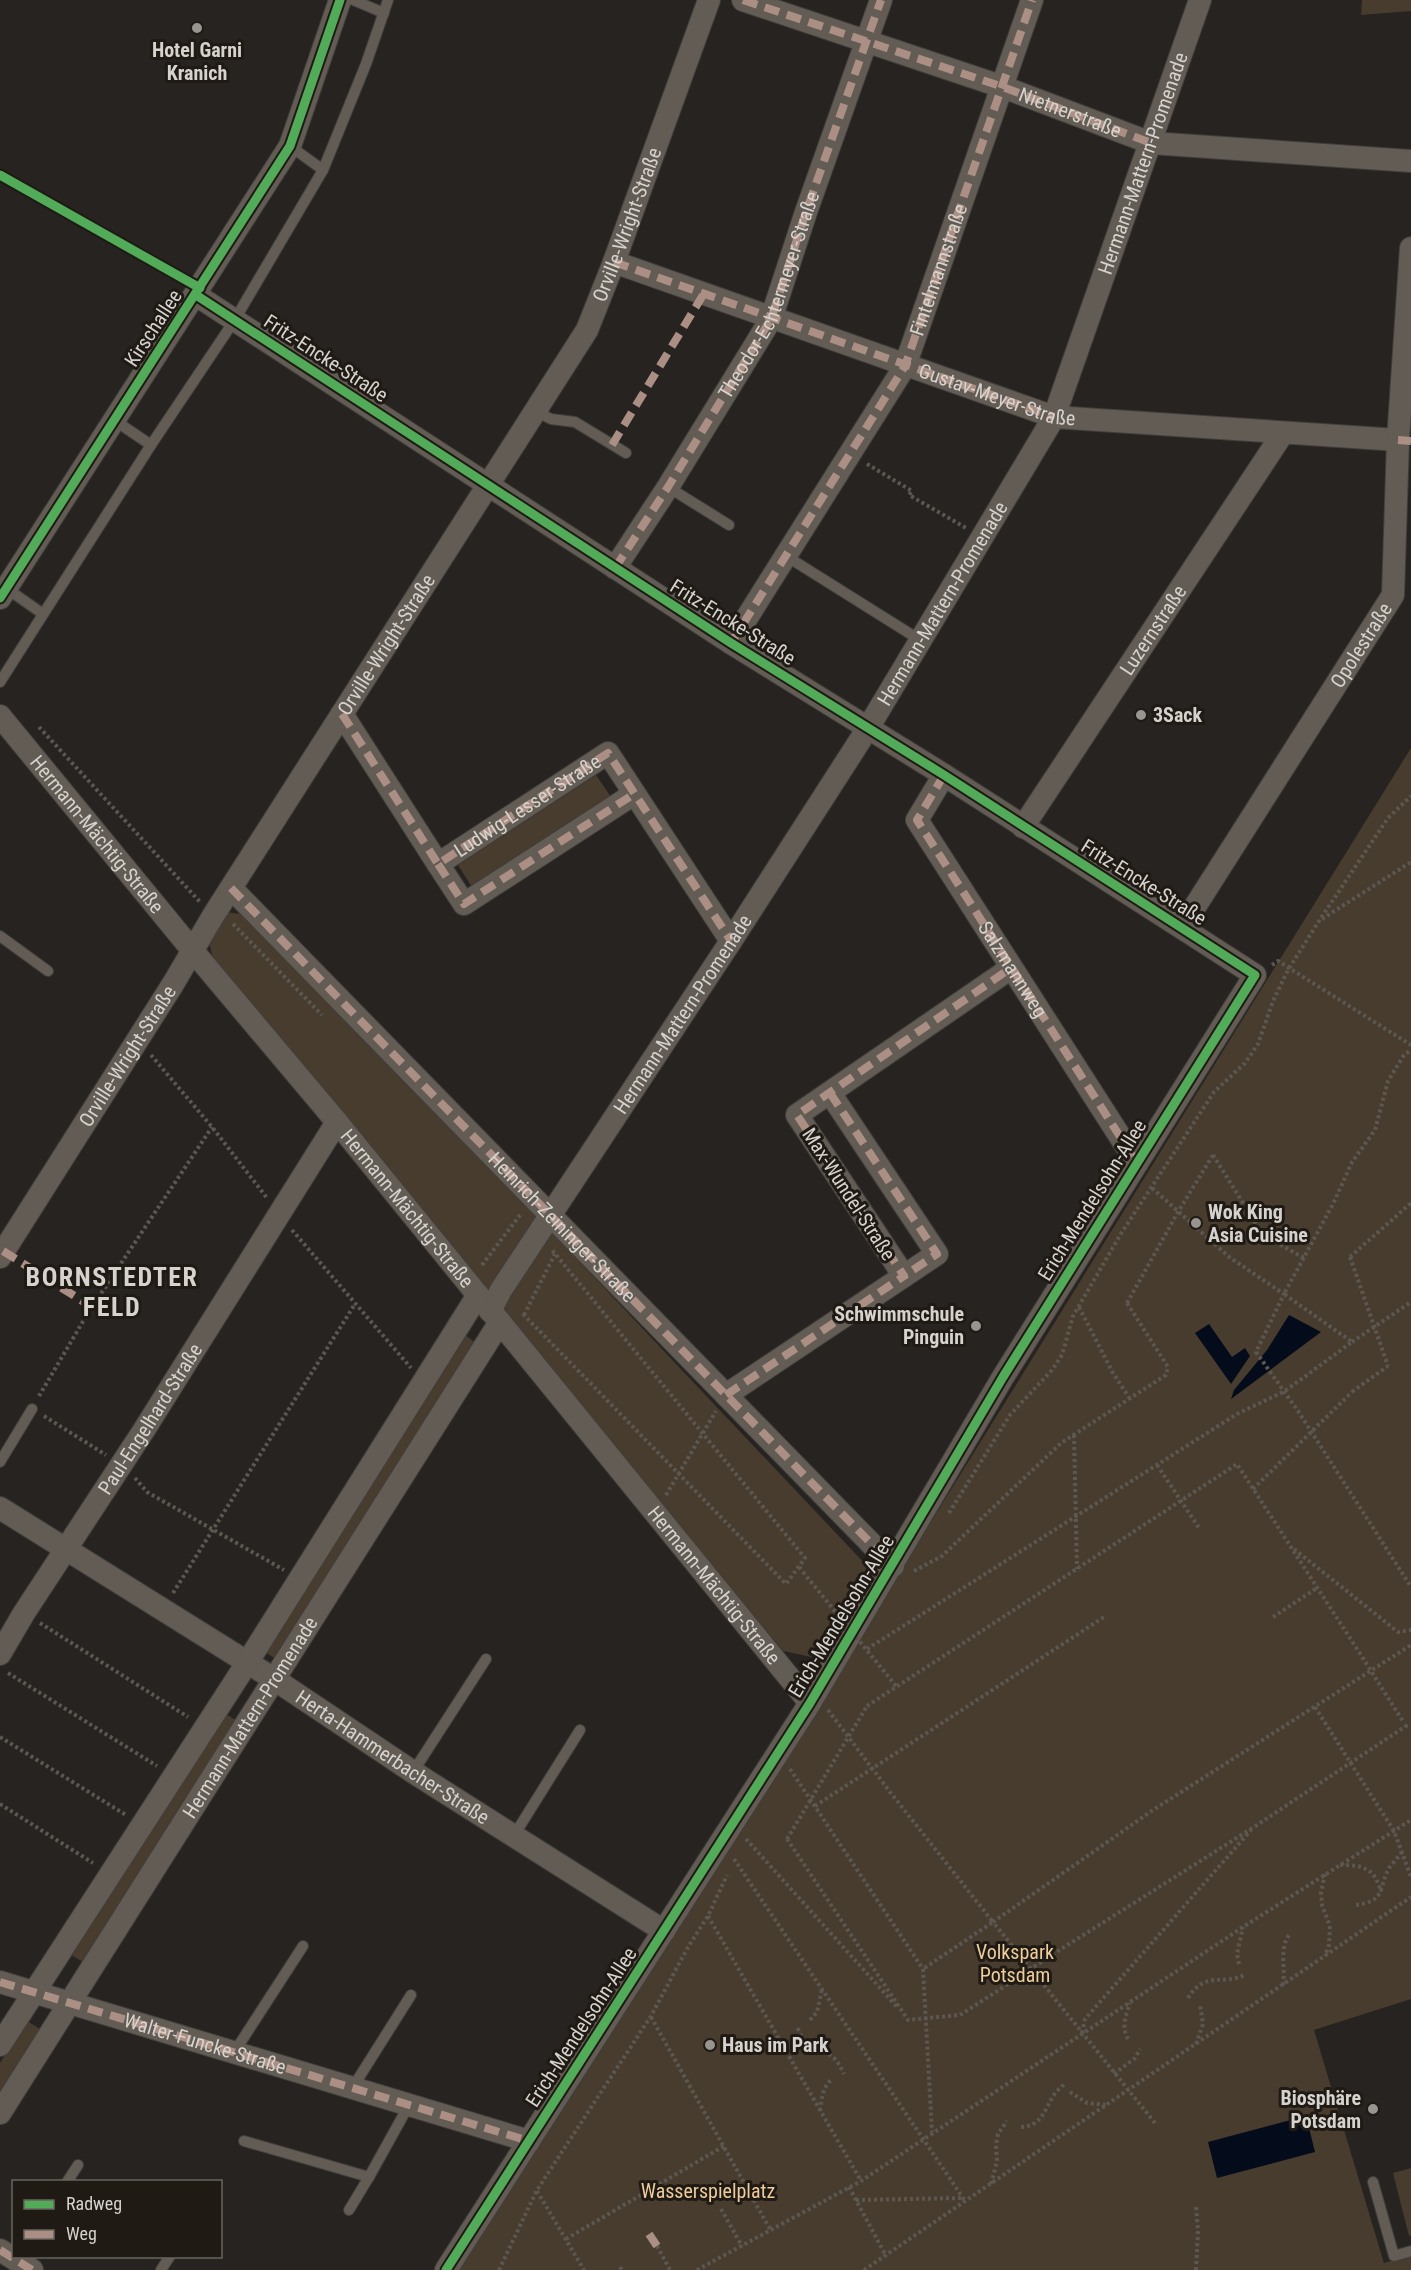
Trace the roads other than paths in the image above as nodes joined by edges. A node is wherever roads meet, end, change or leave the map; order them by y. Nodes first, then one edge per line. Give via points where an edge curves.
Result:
1 (340, 0) edge
2 (353, 0) edge
3 (388, 0) edge
4 (709, 0) edge
5 (743, 0) edge
6 (881, 0) edge
7 (1032, 0) edge
8 (1200, 0) edge
9 (384, 13) junction
10 (867, 42) junction
11 (1003, 87) junction
12 (1151, 144) junction
13 (290, 146) junction
14 (1411, 161) edge
15 (323, 170) junction
16 (1411, 248) edge
17 (614, 262) junction
18 (196, 296) junction
19 (771, 319) junction
20 (234, 321) junction
21 (905, 366) junction
22 (535, 411) junction
23 (1054, 417) junction
24 (114, 420) junction
25 (1283, 433) junction
26 (1398, 440) junction
27 (151, 445) junction
28 (626, 453) dead end
29 (489, 485) junction
30 (668, 487) junction
31 (729, 525) dead end
32 (786, 556) junction
33 (615, 568) junction
34 (3, 593) edge
35 (43, 614) junction
36 (920, 640) junction
37 (731, 643) junction
38 (0, 682) edge
39 (342, 714) junction
40 (0, 716) edge
41 (868, 728) junction
42 (944, 775) junction
43 (634, 794) junction
44 (1023, 826) junction
45 (438, 864) junction
46 (231, 888) junction
47 (1182, 927) junction
48 (0, 936) edge
49 (731, 941) junction
50 (193, 951) junction
51 (1011, 968) junction
52 (48, 971) dead end
53 (1255, 975) joint
54 (831, 1093) junction
55 (337, 1122) junction
56 (1137, 1163) junction
57 (551, 1215) junction
58 (0, 1257) edge
59 (904, 1276) junction
60 (489, 1309) junction
61 (726, 1395) junction
62 (32, 1409) road end
63 (0, 1462) edge
64 (0, 1508) edge
65 (65, 1550) junction
66 (905, 1572) junction
67 (0, 1654) edge
68 (486, 1659) dead end
69 (247, 1662) junction
70 (274, 1679) junction
71 (815, 1711) junction
72 (580, 1730) dead end
73 (413, 1772) junction
74 (513, 1837) junction
75 (664, 1931) junction
76 (303, 1946) dead end
77 (0, 1982) edge
78 (34, 1992) junction
79 (411, 1995) dead end
80 (70, 2003) junction
81 (0, 2045) edge
82 (235, 2051) junction
83 (353, 2087) junction
84 (410, 2105) junction
85 (0, 2113) edge
86 (244, 2141) dead end
87 (529, 2141) junction
88 (78, 2165) dead end
89 (369, 2177) junction
90 (68, 2180) edge
91 (1373, 2182) dead end
92 (349, 2210) dead end
93 (1411, 2251) edge
94 (446, 2270) edge

1 - 13 street, Kirschallee
2 - 9 lane
3 - 9 lane
4 - 17 street, Orville-Wright-Straße
5 - 10 street, Nietnerstraße
6 - 10 street, Theodor-Echtermeyer-Straße
7 - 11 street, Fintelmannstraße
8 - 12 street, Hermann-Mattern-Promenade
9 - 15 lane
10 - 11 street, Nietnerstraße
10 - 19 street, Theodor-Echtermeyer-Straße
11 - 12 street, Nietnerstraße
11 - 21 street, Fintelmannstraße
12 - 14 street, Nietnerstraße
12 - 23 street, Hermann-Mattern-Promenade
13 - 15 lane
13 - 18 street, Kirschallee
15 - 20 lane
16 - 26 street, Opolestraße
17 - 19 street, Gustav-Meyer-Straße
17 - 22 street, Orville-Wright-Straße via 587,330
18 - 20 street, Fritz-Encke-Straße
18 - 24 street, Kirschallee
19 - 21 street, Gustav-Meyer-Straße
19 - 30 street, Theodor-Echtermeyer-Straße
20 - 27 lane
20 - 29 street, Fritz-Encke-Straße
21 - 23 street, Gustav-Meyer-Straße
21 - 32 street, Fintelmannstraße
22 - 28 lane via 551,419 575,422
22 - 29 street, Orville-Wright-Straße
23 - 25 street, Gustav-Meyer-Straße
23 - 36 street, Hermann-Mattern-Promenade
24 - 27 lane
24 - 34 street, Kirschallee
25 - 26 street, Gustav-Meyer-Straße
25 - 44 street, Luzernstraße
26 - 47 street, Opolestraße via 1393,595
27 - 35 lane
29 - 33 street, Fritz-Encke-Straße
29 - 39 street, Orville-Wright-Straße
30 - 31 lane
30 - 33 street, Theodor-Echtermeyer-Straße
32 - 36 lane
32 - 37 street, Fintelmannstraße
33 - 37 street, Fritz-Encke-Straße
34 - 35 lane
35 - 38 lane
36 - 41 street, Hermann-Mattern-Promenade
37 - 41 street, Fritz-Encke-Straße
39 - 45 street, Ludwig-Lesser-Straße
39 - 46 street, Orville-Wright-Straße
40 - 50 street, Hermann-Mächtig-Straße
41 - 42 street, Fritz-Encke-Straße
41 - 49 street, Hermann-Mattern-Promenade
42 - 44 street, Fritz-Encke-Straße
42 - 51 street, Salzmannweg via 917,820
43 - 45 street, Ludwig-Lesser-Straße via 465,904
43 - 45 street, Ludwig-Lesser-Straße via 608,753
43 - 49 street, Ludwig-Lesser-Straße
44 - 47 street, Fritz-Encke-Straße
46 - 50 street, Orville-Wright-Straße
46 - 57 street, Heinrich-Zeininger-Straße
47 - 53 street, Fritz-Encke-Straße
48 - 52 lane
49 - 57 street, Hermann-Mattern-Promenade
50 - 55 street, Hermann-Mächtig-Straße
50 - 58 street, Orville-Wright-Straße
51 - 54 street, Max-Wundel-Straße
51 - 56 street, Salzmannweg
53 - 56 street, Erich-Mendelsohn-Allee
54 - 59 street, Max-Wundel-Straße via 937,1254
54 - 59 street, Max-Wundel-Straße via 797,1115
55 - 60 street, Hermann-Mächtig-Straße
55 - 65 street, Paul-Engelhard-Straße
56 - 66 street, Erich-Mendelsohn-Allee via 1003,1377
57 - 60 street, Hermann-Mattern-Promenade
57 - 61 street, Heinrich-Zeininger-Straße
59 - 61 street, Max-Wundel-Straße
60 - 69 street, Hermann-Mattern-Promenade via 299,1579
60 - 70 street, Hermann-Mattern-Promenade
60 - 71 street, Hermann-Mächtig-Straße
61 - 66 street, Heinrich-Zeininger-Straße
62 - 63 lane
64 - 65 street, Herta-Hammerbacher-Straße
65 - 67 street, Paul-Engelhard-Straße
65 - 69 street, Herta-Hammerbacher-Straße
66 - 71 street, Erich-Mendelsohn-Allee
68 - 73 lane
69 - 70 street, Herta-Hammerbacher-Straße
69 - 78 street, Hermann-Mattern-Promenade
70 - 73 street, Herta-Hammerbacher-Straße
70 - 80 street, Hermann-Mattern-Promenade
71 - 75 street, Erich-Mendelsohn-Allee
72 - 74 lane
73 - 74 street, Herta-Hammerbacher-Straße
74 - 75 street, Herta-Hammerbacher-Straße
75 - 87 street, Erich-Mendelsohn-Allee
76 - 82 lane
77 - 78 street, Walter-Funcke-Straße
78 - 80 street, Walter-Funcke-Straße
78 - 81 street, Hermann-Mattern-Promenade
79 - 83 lane
80 - 82 street, Walter-Funcke-Straße
80 - 85 street, Hermann-Mattern-Promenade
82 - 83 street, Walter-Funcke-Straße
83 - 84 street, Walter-Funcke-Straße
84 - 87 street, Walter-Funcke-Straße
84 - 89 lane
86 - 89 lane
87 - 94 street, Erich-Mendelsohn-Allee
88 - 90 lane
89 - 92 lane
91 - 93 lane via 1394,2256

